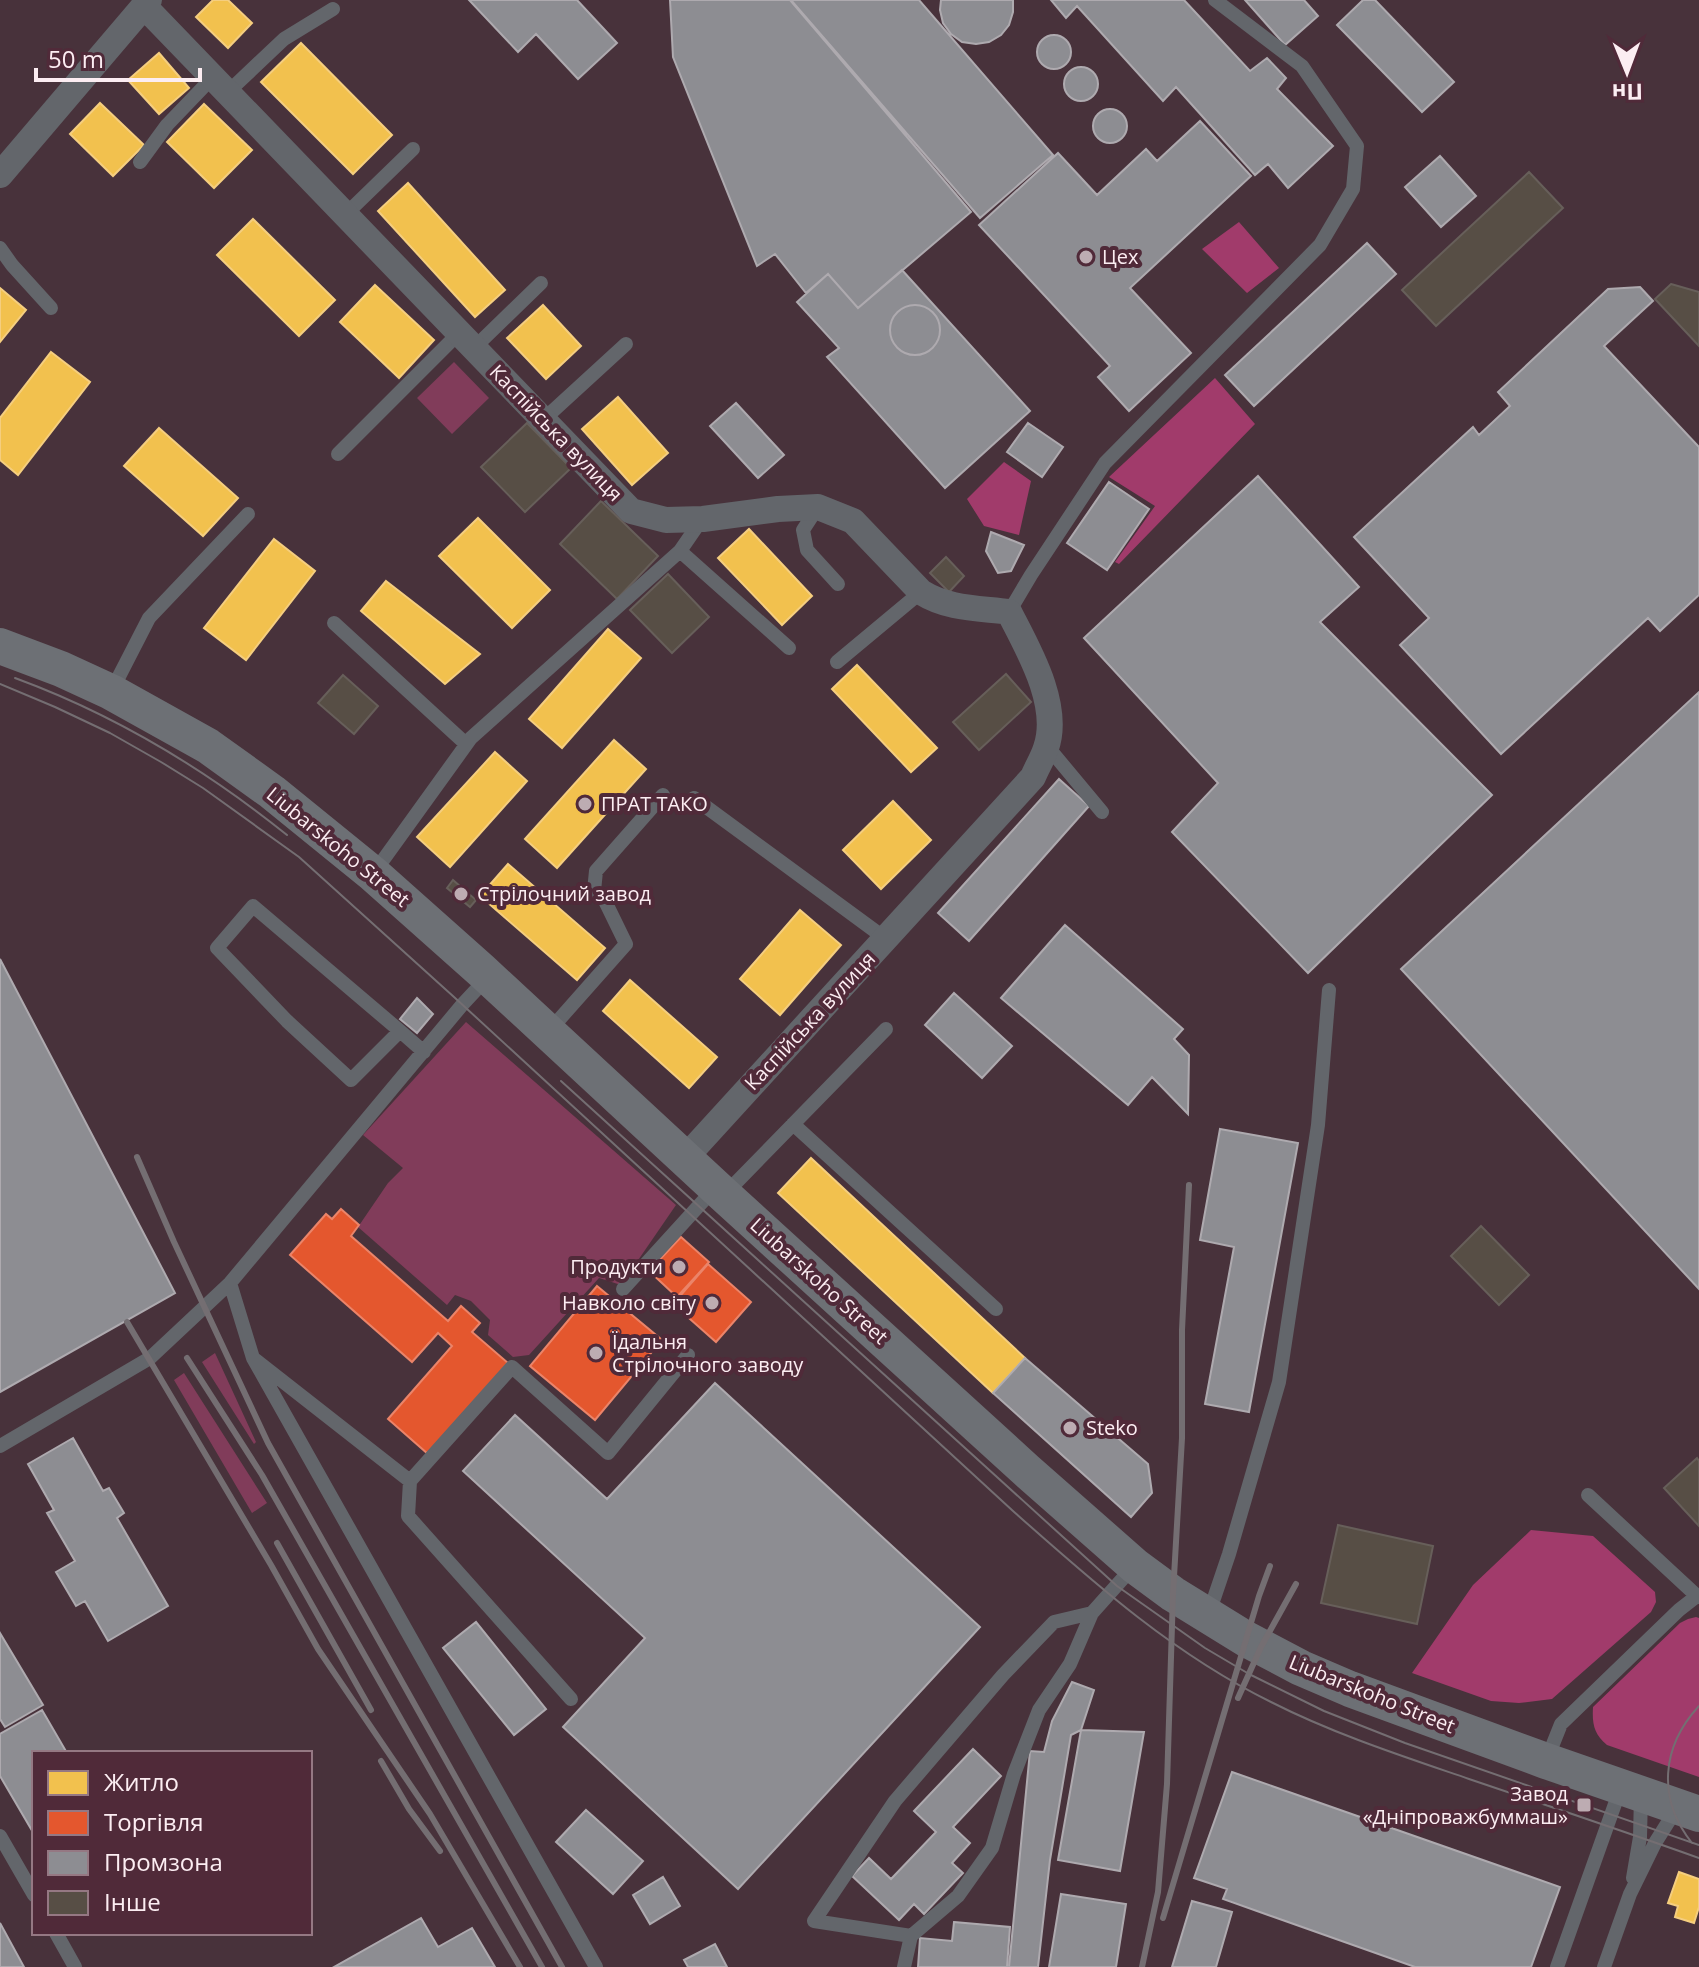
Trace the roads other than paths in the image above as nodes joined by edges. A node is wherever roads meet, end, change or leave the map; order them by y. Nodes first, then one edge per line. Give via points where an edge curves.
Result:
1 (1215, 0) edge
2 (147, 3) edge
3 (333, 9) dead end
4 (220, 84) junction
5 (413, 149) dead end
6 (140, 162) dead end
7 (0, 175) edge
8 (345, 215) junction
9 (0, 248) edge
10 (541, 283) dead end
11 (51, 308) dead end
12 (466, 340) junction
13 (626, 344) dead end
14 (543, 420) junction
15 (338, 454) dead end
16 (818, 507) junction
17 (248, 514) dead end
18 (703, 519) junction
19 (680, 551) junction
20 (838, 584) dead end
21 (921, 592) junction
22 (1009, 612) junction
23 (334, 623) dead end
24 (0, 646) edge
25 (789, 648) dead end
26 (837, 662) dead end
27 (111, 692) junction
28 (466, 744) junction
29 (1047, 746) junction
30 (663, 795) dead end
31 (694, 798) dead end
32 (1102, 812) dead end
33 (373, 874) junction
34 (886, 939) junction
35 (488, 976) junction
36 (1329, 990) dead end
37 (886, 1029) dead end
38 (400, 1031) junction
39 (548, 1031) junction
40 (424, 1052) junction
41 (793, 1124) junction
42 (685, 1158) junction
43 (720, 1191) junction
44 (230, 1283) junction
45 (623, 1289) dead end
46 (996, 1309) dead end
47 (688, 1355) dead end
48 (253, 1358) junction
49 (0, 1446) edge
50 (410, 1481) junction
51 (1588, 1495) dead end
52 (1135, 1566) junction
53 (1698, 1597) edge
54 (1092, 1613) junction
55 (1208, 1616) junction
56 (571, 1699) dead end
57 (1546, 1761) junction
58 (1631, 1790) junction
59 (1688, 1810) edge
60 (0, 1836) edge
61 (32, 1892) edge
62 (1630, 1894) junction
63 (57, 1935) edge
64 (911, 1936) junction
65 (75, 1967) edge
66 (596, 1967) edge
67 (904, 1967) edge
68 (1557, 1967) edge
69 (1604, 1967) edge

1 - 22 lane via 1302,66 1357,146 1353,189 1320,245 1105,463
2 - 4 street, Каспійська вулиця
2 - 7 street
3 - 4 lane
4 - 6 lane via 167,125
4 - 8 street, Каспійська вулиця
5 - 8 lane
8 - 12 street, Каспійська вулиця
9 - 11 lane
10 - 12 lane
12 - 14 street, Каспійська вулиця
12 - 15 lane
13 - 14 lane
14 - 18 street, Каспійська вулиця via 631,511 666,520
16 - 18 street, Каспійська вулиця
16 - 20 lane via 803,530 807,550
16 - 21 street, Каспійська вулиця via 853,521
17 - 27 lane via 149,618
18 - 19 lane
19 - 25 lane
19 - 28 lane
21 - 22 street, Каспійська вулиця via 958,607
21 - 26 lane
22 - 29 street, Каспійська вулиця via 1039,670 1049,717
23 - 28 lane
24 - 27 main road, Liubarskoho Street
27 - 33 main road, Liubarskoho Street via 208,746
28 - 33 lane
29 - 32 lane
29 - 34 street, Каспійська вулиця via 1033,777
30 - 39 lane via 596,871 594,891 605,901 626,944
31 - 34 lane
33 - 35 main road, Liubarskoho Street
34 - 42 street, Каспійська вулиця
35 - 39 main road, Liubarskoho Street
35 - 40 lane
36 - 55 lane via 1318,1125 1279,1382
37 - 41 lane
38 - 38 lane via 253,906 217,948 351,1080
38 - 40 lane
39 - 42 main road, Liubarskoho Street
40 - 44 lane
41 - 43 lane
41 - 46 lane
42 - 43 main road, Liubarskoho Street
43 - 45 lane
43 - 52 main road, Liubarskoho Street
44 - 48 lane
44 - 49 lane via 150,1358
47 - 50 lane via 608,1453 512,1367
48 - 50 lane
48 - 66 lane
50 - 56 lane via 408,1516
51 - 53 lane
52 - 54 lane
52 - 55 main road, Liubarskoho Street
53 - 57 lane via 1561,1724
54 - 64 lane via 1070,1664 1039,1710 992,1848 958,1896
54 - 64 lane via 1054,1622 1003,1675 895,1801 814,1921
55 - 57 main road, Liubarskoho Street via 1301,1668
57 - 58 main road, Liubarskoho Street
58 - 59 main road, Liubarskoho Street
58 - 62 lane via 1640,1837
58 - 68 lane
59 - 62 lane via 1655,1843
60 - 61 lane
62 - 69 lane
63 - 65 lane
64 - 67 lane

